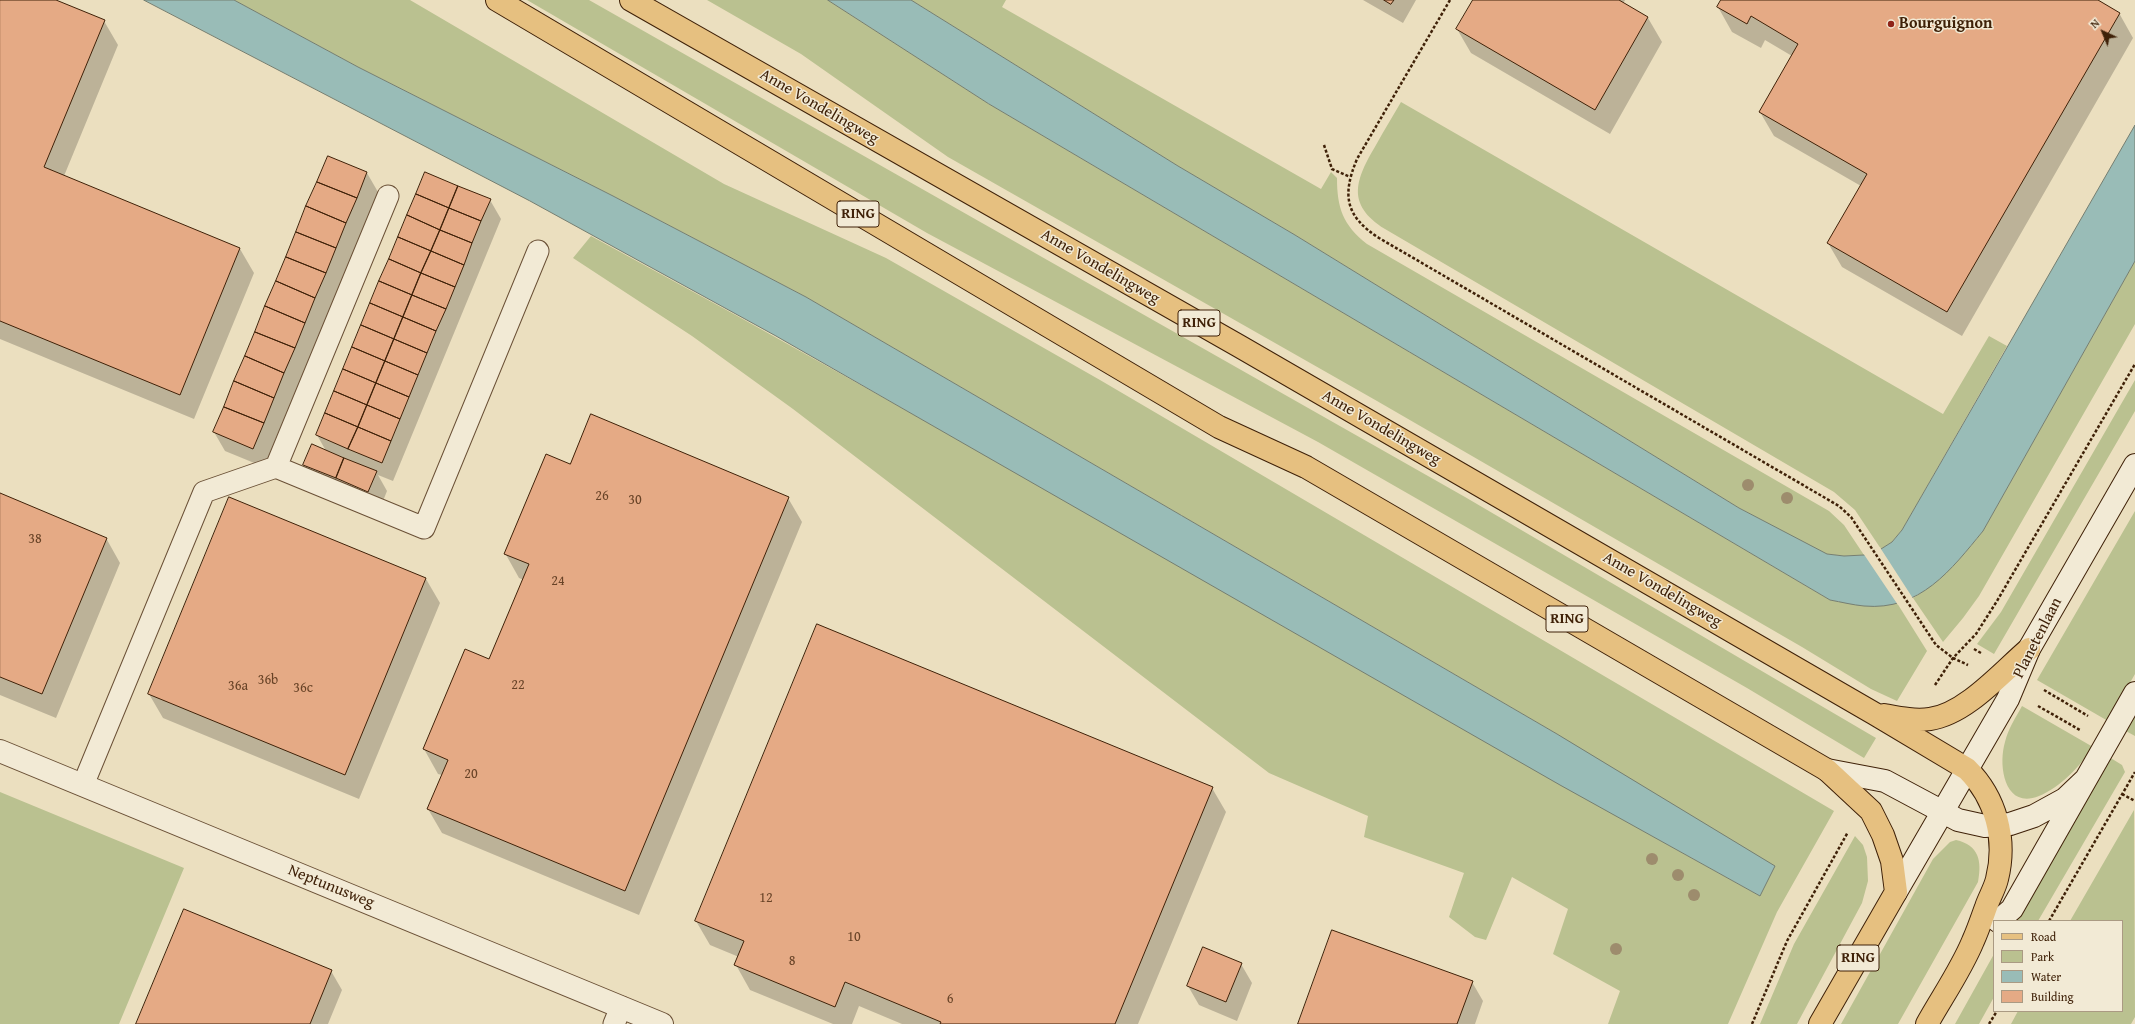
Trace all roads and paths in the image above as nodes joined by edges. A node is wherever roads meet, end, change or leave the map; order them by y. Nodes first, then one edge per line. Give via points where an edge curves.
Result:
1 (497, 0) edge
2 (631, 0) edge
3 (1450, 0) edge
4 (1324, 145) dead end
5 (1350, 176) junction
6 (388, 196) dead end
7 (538, 251) dead end
8 (2135, 465) edge
9 (276, 467) junction
10 (2003, 685) junction
11 (2042, 688) dead end
12 (2135, 693) edge
13 (1875, 714) junction
14 (2093, 718) dead end
15 (2106, 745) junction
16 (0, 751) edge
17 (1967, 769) junction
18 (1827, 770) junction
19 (2135, 772) edge
20 (2086, 780) junction
21 (83, 785) junction
22 (2122, 794) junction
23 (2135, 801) edge
24 (1942, 811) junction
25 (1999, 826) junction
26 (1896, 892) junction
27 (1999, 920) edge
28 (2050, 920) edge
29 (1993, 925) edge
30 (1973, 942) junction
31 (1996, 1012) edge
32 (618, 1016) edge
33 (662, 1024) edge
34 (1820, 1024) edge
35 (1927, 1024) edge
36 (1989, 1024) edge

1 - 18 main road, RING via 1219,427 1306,467
2 - 13 main road, Anne Vondelingweg / RING via 1232,342
3 - 5 path via 1357,159
4 - 5 path via 1332,169
5 - 10 path via 1347,190 1349,199 1356,219 1366,230 1839,506 1850,517 1917,620 1940,650
6 - 9 lane
7 - 9 lane via 424,528
8 - 10 main road, Planetenlaan via 2029,649
9 - 21 lane via 204,492
10 - 13 main road via 1931,719 1907,719
10 - 15 path
10 - 17 main road, Planetenlaan
11 - 14 path
12 - 15 main road
13 - 17 main road, Anne Vondelingweg / RING
15 - 20 main road
16 - 21 main road, Neptunusweg
17 - 24 main road, Planetenlaan
17 - 25 main road, Anne Vondelingweg / RING via 1985,792
18 - 24 main road via 1885,781
18 - 26 main road, RING via 1871,811 1892,861
19 - 22 path
20 - 25 main road via 2065,799 2034,816
20 - 27 main road via 2012,909
21 - 32 main road, Neptunusweg
22 - 23 path
22 - 28 path
24 - 25 main road via 1958,820 1985,826
24 - 26 main road, Planetenlaan
25 - 30 main road, Anne Vondelingweg / RING via 2001,846 1997,879
26 - 34 main road, Planetenlaan / RING
29 - 30 main road
30 - 35 main road, RING
31 - 36 path
32 - 33 main road, Neptunusweg

